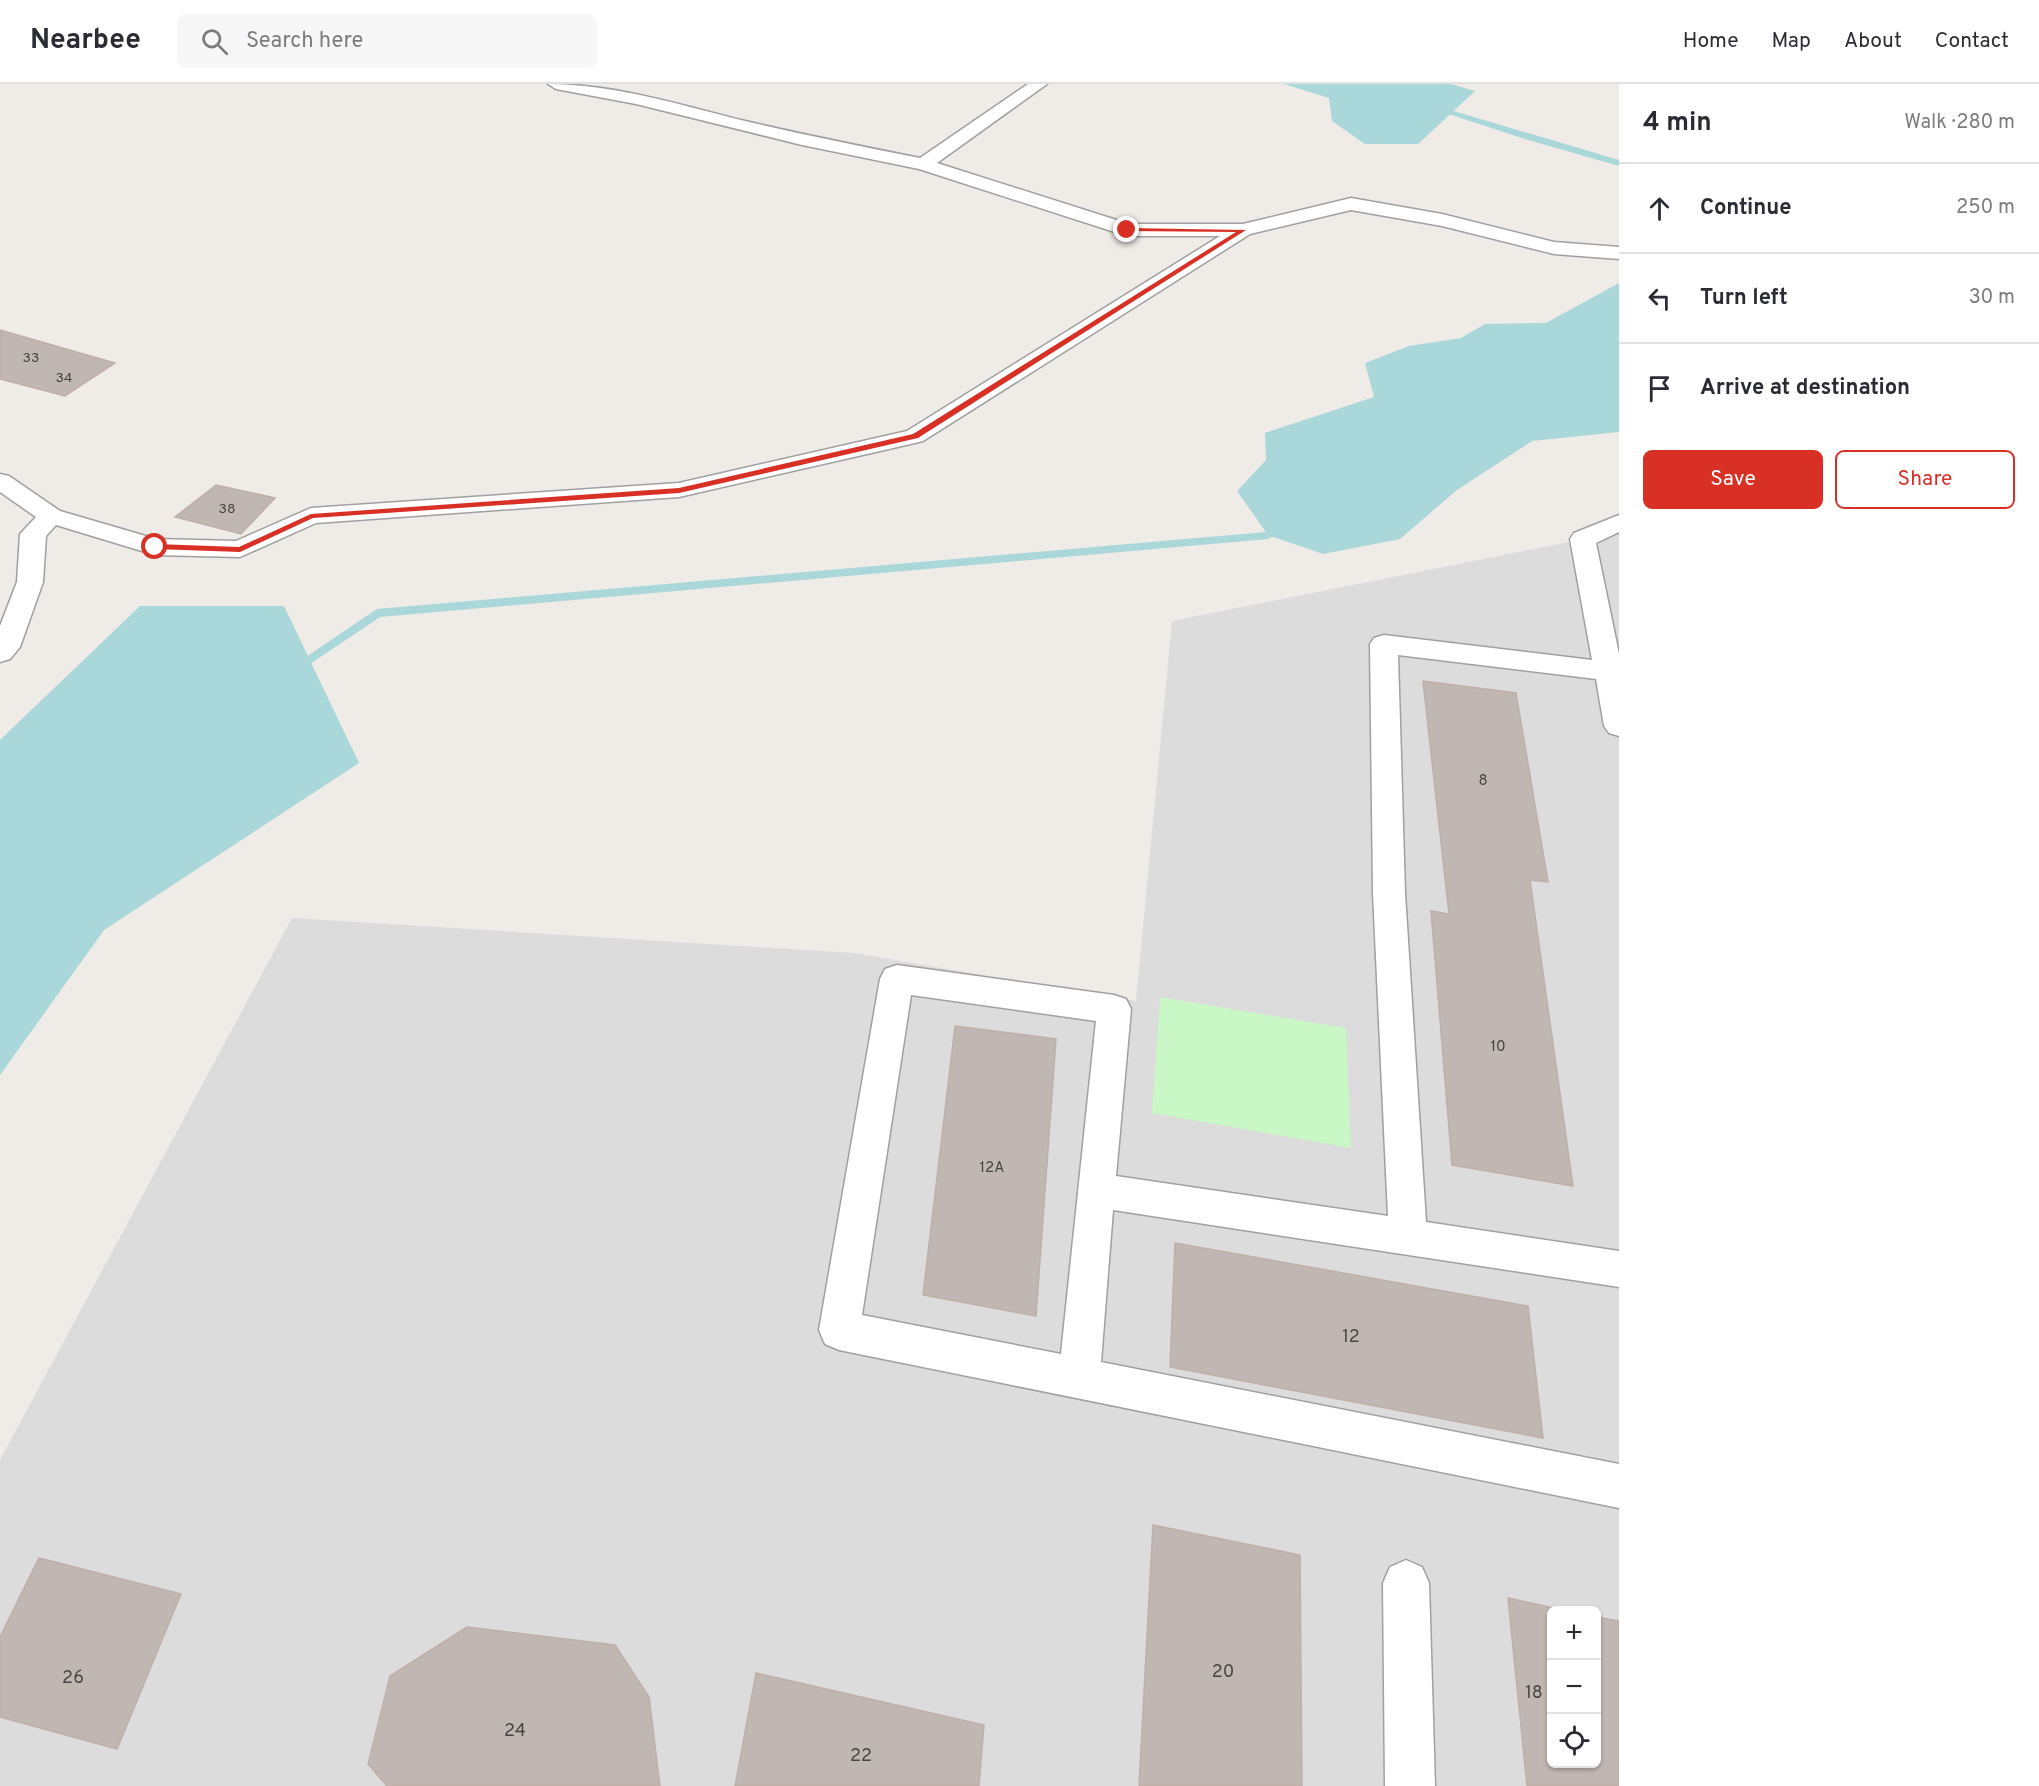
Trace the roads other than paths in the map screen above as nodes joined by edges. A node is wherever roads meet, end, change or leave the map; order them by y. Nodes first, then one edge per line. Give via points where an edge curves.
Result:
1 (556, 84) edge
2 (1038, 84) edge
3 (923, 164) junction
4 (1243, 230) junction
5 (1619, 253) edge
6 (0, 481) edge
7 (51, 516) junction
8 (1619, 523) edge
9 (0, 653) edge
10 (1608, 671) junction
11 (1619, 726) edge
12 (1096, 1190) junction
13 (1408, 1237) junction
14 (1619, 1269) edge
15 (1079, 1378) junction
16 (1619, 1486) edge
17 (1406, 1583) dead end
18 (1410, 1786) edge

1 - 3 street
2 - 3 street
3 - 4 street via 1127,230
4 - 5 street via 1352,204 1442,220 1554,248
4 - 7 street via 915,436 679,490 311,516 240,549 155,547
6 - 7 street
7 - 9 street via 33,534 30,582 6,647
8 - 10 street via 1583,539
10 - 11 street
10 - 13 street via 1384,644 1389,893
12 - 13 street
12 - 15 street
12 - 15 street via 1114,1009 897,979 839,1330
13 - 14 street
15 - 16 street
17 - 18 street

